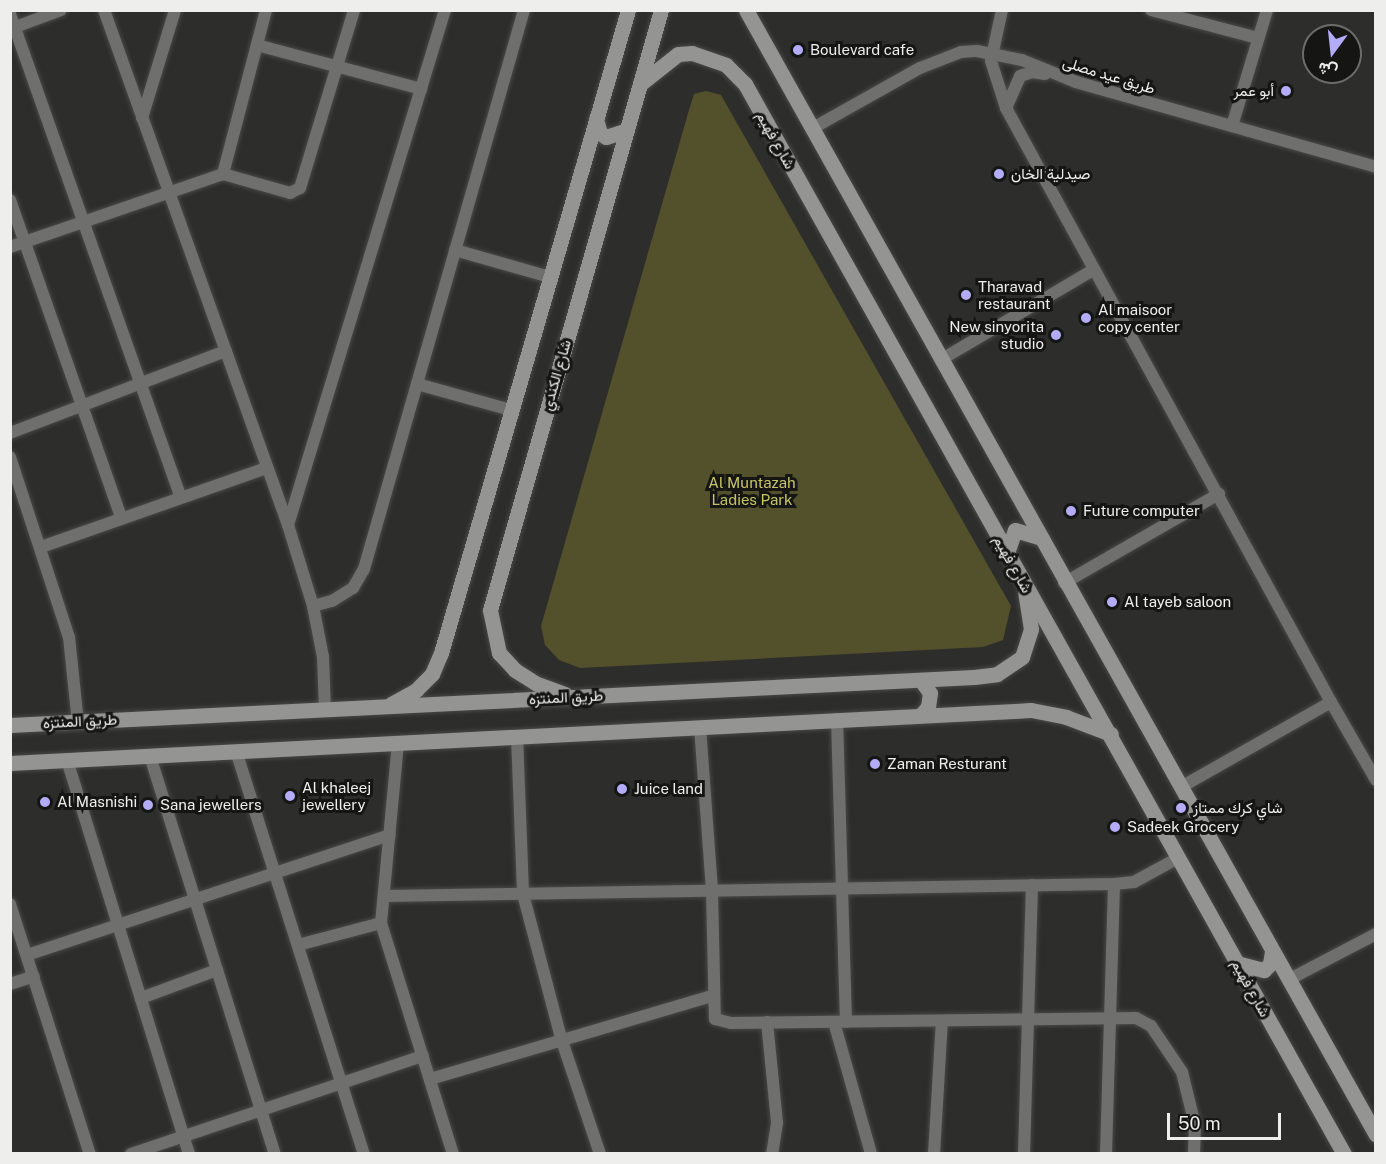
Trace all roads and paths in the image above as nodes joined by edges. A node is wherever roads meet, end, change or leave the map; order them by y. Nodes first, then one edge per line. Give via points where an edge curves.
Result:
1 (61, 10) edge
2 (104, 10) edge
3 (175, 10) edge
4 (266, 10) edge
5 (354, 10) edge
6 (445, 10) edge
7 (524, 10) edge
8 (661, 10) edge
9 (746, 10) edge
10 (1002, 10) edge
11 (1151, 10) edge
12 (1267, 10) edge
13 (627, 11) edge
14 (10, 14) edge
15 (13, 28) edge
16 (1258, 38) junction
17 (257, 45) junction
18 (992, 52) junction
19 (337, 67) junction
20 (1058, 76) junction
21 (640, 84) junction
22 (421, 90) junction
23 (1006, 108) junction
24 (142, 118) junction
25 (596, 119) junction
26 (1232, 126) junction
27 (813, 129) junction
28 (627, 130) junction
29 (1376, 167) edge
30 (224, 174) junction
31 (170, 195) junction
32 (10, 200) edge
33 (84, 223) junction
34 (23, 243) junction
35 (10, 247) edge
36 (455, 250) junction
37 (1093, 270) junction
38 (550, 277) junction
39 (226, 351) junction
40 (942, 359) junction
41 (141, 383) junction
42 (417, 384) junction
43 (83, 406) junction
44 (511, 410) junction
45 (10, 433) edge
46 (10, 456) edge
47 (267, 468) junction
48 (14, 480) edge
49 (1219, 494) junction
50 (181, 498) junction
51 (121, 518) junction
52 (288, 525) junction
53 (1042, 538) junction
54 (41, 547) junction
55 (1007, 553) junction
56 (1015, 568) junction
57 (1064, 583) junction
58 (313, 606) junction
59 (921, 680) junction
60 (575, 697) junction
61 (1331, 702) junction
62 (387, 706) junction
63 (325, 709) junction
64 (921, 715) junction
65 (837, 719) junction
66 (78, 722) junction
67 (10, 725) edge
68 (700, 727) junction
69 (1111, 734) junction
70 (518, 736) junction
71 (398, 742) junction
72 (237, 751) junction
73 (150, 756) junction
74 (66, 760) junction
75 (10, 763) edge
76 (1376, 780) edge
77 (1181, 787) junction
78 (390, 835) junction
79 (1178, 858) junction
80 (275, 874) junction
81 (1114, 884) junction
82 (1032, 885) junction
83 (840, 888) junction
84 (712, 891) junction
85 (523, 894) junction
86 (385, 896) junction
87 (195, 898) junction
88 (10, 904) edge
89 (381, 922) junction
90 (118, 924) junction
91 (1376, 934) edge
92 (298, 945) junction
93 (1272, 952) junction
94 (27, 955) junction
95 (1237, 963) junction
96 (218, 970) junction
97 (34, 976) junction
98 (1288, 980) junction
99 (10, 984) edge
100 (712, 996) junction
101 (141, 998) junction
102 (1111, 1017) junction
103 (1028, 1020) junction
104 (942, 1021) junction
105 (767, 1022) junction
106 (840, 1022) junction
107 (561, 1038) junction
108 (423, 1056) junction
109 (430, 1079) junction
110 (342, 1084) junction
111 (262, 1110) junction
112 (184, 1135) junction
113 (1376, 1135) edge
114 (90, 1154) edge
115 (131, 1154) edge
116 (189, 1154) edge
117 (276, 1154) edge
118 (364, 1154) edge
119 (453, 1154) edge
120 (600, 1154) edge
121 (772, 1154) edge
122 (872, 1154) edge
123 (934, 1154) edge
124 (1024, 1154) edge
125 (1106, 1154) edge
126 (1194, 1154) edge
127 (1344, 1154) edge

1 - 15 street
2 - 24 street
3 - 24 street
4 - 17 street
5 - 19 street
6 - 22 street
7 - 36 street
8 - 21 street, شارع الكندي
9 - 27 street
10 - 18 street
11 - 16 street
12 - 16 street
13 - 25 street
14 - 15 street
15 - 33 street
16 - 26 street
17 - 19 street
17 - 30 street
18 - 20 street, طريق عيد مصلى via 1035,64
18 - 23 street via 995,81
18 - 27 street, طريق عيد مصلى via 961,52 920,68
19 - 22 street
19 - 30 street via 300,188 290,193
20 - 23 street via 1032,72 1020,76
20 - 26 street, طريق عيد مصلى
21 - 28 street, شارع الكندي
21 - 55 street, شارع فهيم via 678,54 692,53 726,65 745,84
22 - 52 street
23 - 37 street
24 - 31 street
25 - 28 street via 600,133 606,137
25 - 38 street
26 - 29 street, طريق عيد مصلى
27 - 40 street
28 - 60 street, شارع الكندي via 490,610 499,652 515,670 537,684
30 - 31 street
31 - 33 street
31 - 39 street
32 - 34 street
33 - 34 street
33 - 41 street
34 - 35 street
34 - 43 street
36 - 38 street
36 - 42 street
37 - 40 street
37 - 49 street
38 - 44 street
39 - 41 street
39 - 47 street
40 - 53 street
41 - 43 street
41 - 50 street
42 - 44 street
42 - 58 street via 364,569 353,588 332,601
43 - 45 street
43 - 51 street
44 - 62 street via 432,675 416,690
46 - 48 street
47 - 50 street
47 - 52 street
48 - 54 street
49 - 57 street
49 - 61 street
50 - 51 street
51 - 54 street
52 - 58 street
53 - 55 street via 1015,530
53 - 57 street
54 - 66 street via 69,637
55 - 56 street, شارع فهيم
56 - 59 street, طريق المنتزه via 1025,594 1031,629 1022,657 997,674
56 - 69 street, شارع فهيم
57 - 77 street
58 - 63 street via 323,657
59 - 60 street, طريق المنتزه
59 - 64 street via 930,693 928,707
60 - 62 street, طريق المنتزه
61 - 76 street
61 - 77 street
62 - 63 street, طريق المنتزه
63 - 66 street, طريق المنتزه
64 - 65 street
64 - 69 street via 1031,710 1066,717
65 - 68 street
65 - 83 street
66 - 67 street, طريق المنتزه
68 - 70 street
68 - 84 street
69 - 79 street, شارع فهيم
70 - 71 street
70 - 85 street
71 - 72 street
71 - 78 street
72 - 73 street
72 - 80 street
73 - 74 street
73 - 87 street
74 - 75 street
74 - 90 street
77 - 93 street
78 - 80 street
78 - 86 street
79 - 81 street via 1134,882
79 - 95 street, شارع فهيم
80 - 87 street
80 - 92 street
81 - 82 street
81 - 102 street
82 - 83 street
82 - 103 street
83 - 84 street
83 - 106 street
84 - 85 street
84 - 100 street
85 - 86 street
85 - 107 street
86 - 89 street
87 - 90 street
87 - 96 street
88 - 94 street
89 - 92 street
89 - 108 street
90 - 94 street
90 - 101 street
91 - 98 street
92 - 110 street
93 - 95 street via 1270,964 1264,970
93 - 98 street
94 - 97 street
95 - 127 street, شارع فهيم
96 - 101 street
96 - 111 street
97 - 99 street
97 - 114 street
98 - 113 street
100 - 105 street via 713,1014 719,1023
100 - 107 street
101 - 112 street
102 - 103 street
102 - 125 street
102 - 126 street via 1136,1018 1151,1026 1182,1072 1195,1125
103 - 104 street
103 - 124 street
104 - 106 street
104 - 123 street
105 - 106 street
105 - 121 street via 777,1123
106 - 122 street
107 - 109 street
107 - 120 street
108 - 109 street
108 - 110 street
109 - 119 street
110 - 111 street
110 - 118 street
111 - 112 street
111 - 117 street
112 - 115 street
112 - 116 street

